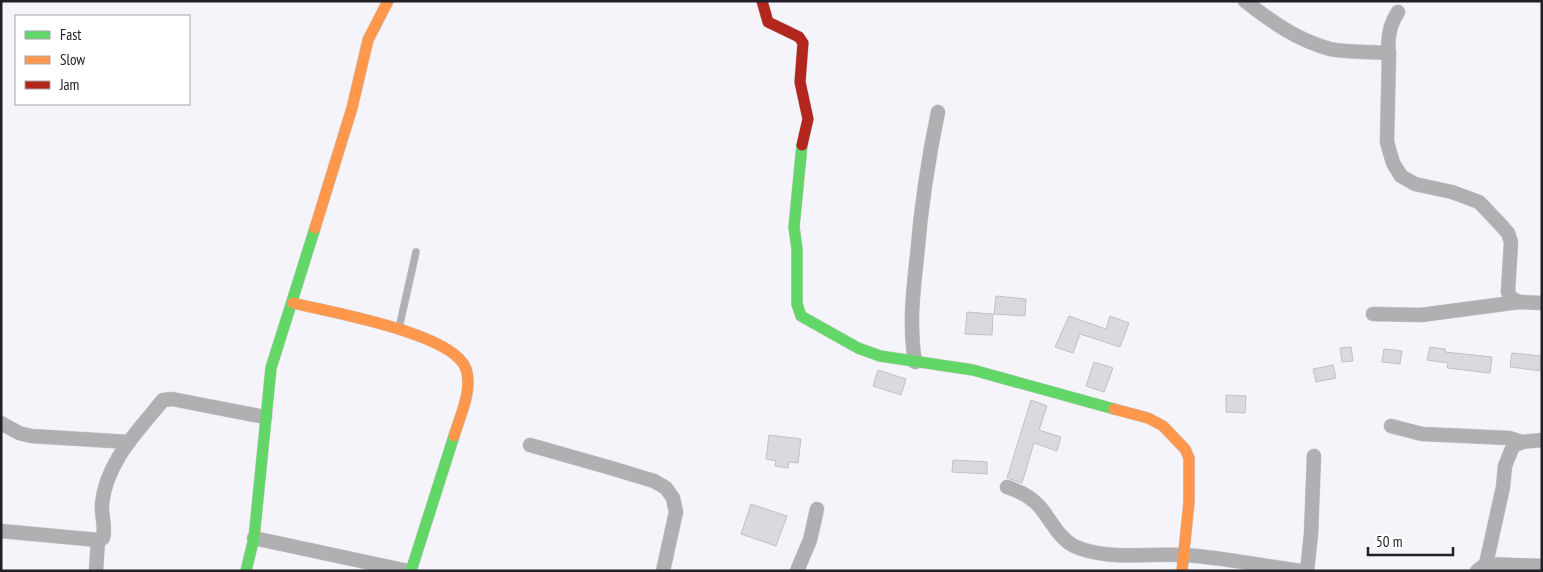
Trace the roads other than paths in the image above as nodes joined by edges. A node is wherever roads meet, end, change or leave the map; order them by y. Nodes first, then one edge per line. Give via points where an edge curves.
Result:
1 (388, 1) edge
2 (762, 1) edge
3 (1245, 1) edge
4 (1398, 12) dead end
5 (1389, 53) junction
6 (938, 112) dead end
7 (416, 252) dead end
8 (1519, 302) junction
9 (293, 303) junction
10 (1542, 303) edge
11 (1372, 314) dead end
12 (399, 328) junction
13 (915, 362) junction
14 (265, 417) junction
15 (1, 423) edge
16 (1391, 426) dead end
17 (1542, 440) edge
18 (129, 442) junction
19 (1522, 442) junction
20 (530, 445) dead end
21 (1314, 456) dead end
22 (1007, 486) dead end
23 (817, 509) dead end
24 (1, 532) edge
25 (254, 538) junction
26 (98, 540) junction
27 (1184, 555) junction
28 (1542, 566) edge
29 (1481, 568) edge
30 (96, 571) edge
31 (246, 571) edge
32 (410, 571) edge
33 (663, 571) edge
34 (798, 571) edge
35 (1182, 571) edge
36 (1301, 571) edge
37 (1307, 571) edge

1 - 9 street via 368,40 352,108
2 - 13 street via 768,22 800,37 803,43 800,82 808,119 800,154 794,227 797,304 801,316 858,348 880,356
3 - 5 street via 1279,27 1310,42 1332,49
4 - 5 street via 1392,21 1387,42
5 - 8 street via 1387,142 1393,163 1401,176 1415,184 1479,202 1499,223 1511,242 1508,292
6 - 13 street via 923,191 913,291 911,332
7 - 12 lane
8 - 10 street
8 - 11 street via 1448,313
9 - 12 street
9 - 14 street via 271,368
12 - 32 street via 450,349 466,368 468,383
13 - 27 street via 973,370 1025,383 1148,418 1163,426 1185,449 1189,458
14 - 18 street via 163,400
14 - 25 street
15 - 18 street via 31,436
16 - 19 street via 1422,434 1497,437
17 - 19 street
18 - 26 street via 118,456 105,491 102,505 105,532
19 - 29 street via 1513,446 1505,466 1503,488
20 - 33 street via 666,488 673,498 676,512
21 - 37 street via 1312,534
22 - 27 street via 1026,494 1072,545 1113,554
23 - 34 street
24 - 26 street
25 - 31 street
25 - 32 street
26 - 30 street
27 - 35 street
27 - 36 street
28 - 29 street

